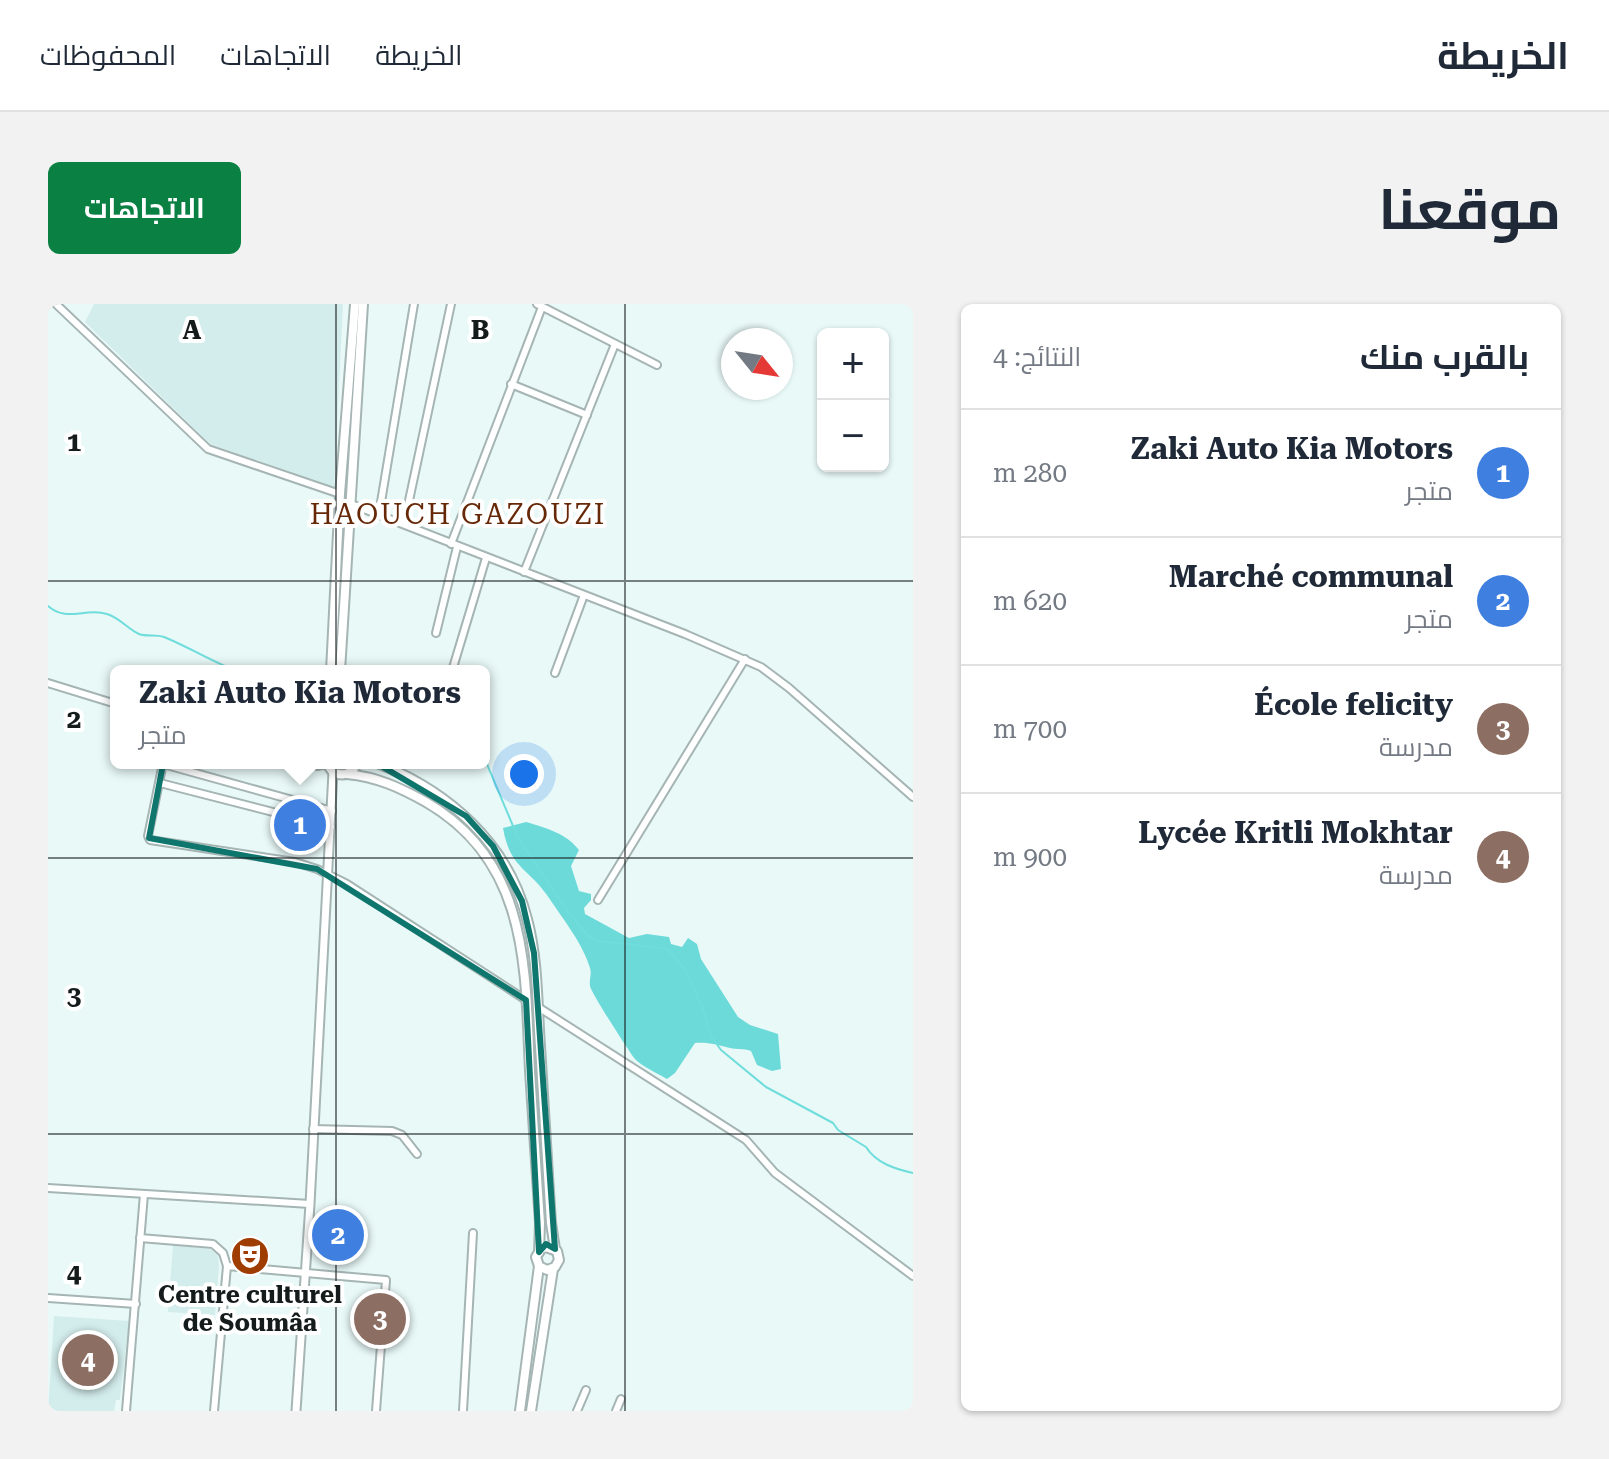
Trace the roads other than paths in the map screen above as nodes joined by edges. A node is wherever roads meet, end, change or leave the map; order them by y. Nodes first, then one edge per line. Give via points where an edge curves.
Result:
1 (56, 304) edge
2 (355, 304) edge
3 (363, 304) edge
4 (414, 304) edge
5 (451, 304) edge
6 (539, 305) edge
7 (615, 344) junction
8 (657, 365) dead end
9 (511, 384) junction
10 (587, 415) junction
11 (340, 494) junction
12 (351, 504) junction
13 (379, 514) junction
14 (404, 524) junction
15 (454, 545) junction
16 (486, 558) junction
17 (524, 572) junction
18 (584, 595) junction
19 (436, 633) dead end
20 (745, 659) junction
21 (331, 665) edge
22 (340, 665) edge
23 (454, 665) edge
24 (555, 673) dead end
25 (48, 683) edge
26 (110, 702) edge
27 (162, 769) edge
28 (181, 769) edge
29 (331, 769) edge
30 (352, 769) edge
31 (388, 769) edge
32 (333, 772) junction
33 (347, 774) junction
34 (160, 783) junction
35 (913, 797) edge
36 (332, 811) junction
37 (331, 827) junction
38 (327, 873) junction
39 (598, 900) dead end
40 (526, 1000) junction
41 (538, 1007) junction
42 (313, 1129) junction
43 (417, 1154) dead end
44 (48, 1188) edge
45 (144, 1194) junction
46 (310, 1204) junction
47 (473, 1233) dead end
48 (140, 1238) junction
49 (555, 1249) junction
50 (539, 1252) junction
51 (227, 1266) junction
52 (539, 1266) junction
53 (553, 1269) junction
54 (305, 1271) junction
55 (913, 1276) edge
56 (48, 1298) edge
57 (136, 1304) junction
58 (586, 1390) dead end
59 (621, 1399) dead end
60 (126, 1411) edge
61 (214, 1411) edge
62 (296, 1411) edge
63 (376, 1411) edge
64 (463, 1411) edge
65 (520, 1411) edge
66 (531, 1411) edge
67 (577, 1411) edge
68 (616, 1411) edge

1 - 11 street via 208,449
2 - 11 highway
3 - 12 highway
4 - 13 street
5 - 14 street
6 - 7 street
6 - 9 street
7 - 8 street
7 - 10 street
9 - 10 street
9 - 15 street
10 - 17 street
11 - 21 highway
12 - 13 street
12 - 22 highway
13 - 14 street
14 - 15 street
15 - 16 street
15 - 19 street
16 - 17 street
16 - 23 street
17 - 18 street
18 - 20 street
18 - 24 street
20 - 35 street via 789,688
20 - 39 street
25 - 26 street
27 - 34 street
28 - 36 street
29 - 32 highway
30 - 33 highway
31 - 41 highway via 466,816 493,846 515,883 528,920
32 - 33 highway
32 - 36 main road
33 - 40 highway via 385,781 413,795 457,823 482,851 513,910
34 - 37 street
34 - 38 street via 148,836 152,841 295,862
36 - 37 main road
37 - 38 main road
38 - 40 street
38 - 42 main road
40 - 50 highway
41 - 49 highway
41 - 55 street via 746,1140 775,1173
42 - 43 street via 392,1131
42 - 46 main road
44 - 45 street
45 - 46 street
45 - 48 street
46 - 54 main road
47 - 64 street
48 - 51 street via 213,1244
48 - 57 street
49 - 50 highway
49 - 53 highway via 559,1260
50 - 52 highway
51 - 54 street
51 - 61 street
52 - 53 highway
52 - 65 highway
53 - 66 highway
54 - 62 main road
54 - 63 street via 386,1280
56 - 57 street
57 - 60 street
58 - 67 street
59 - 68 street

